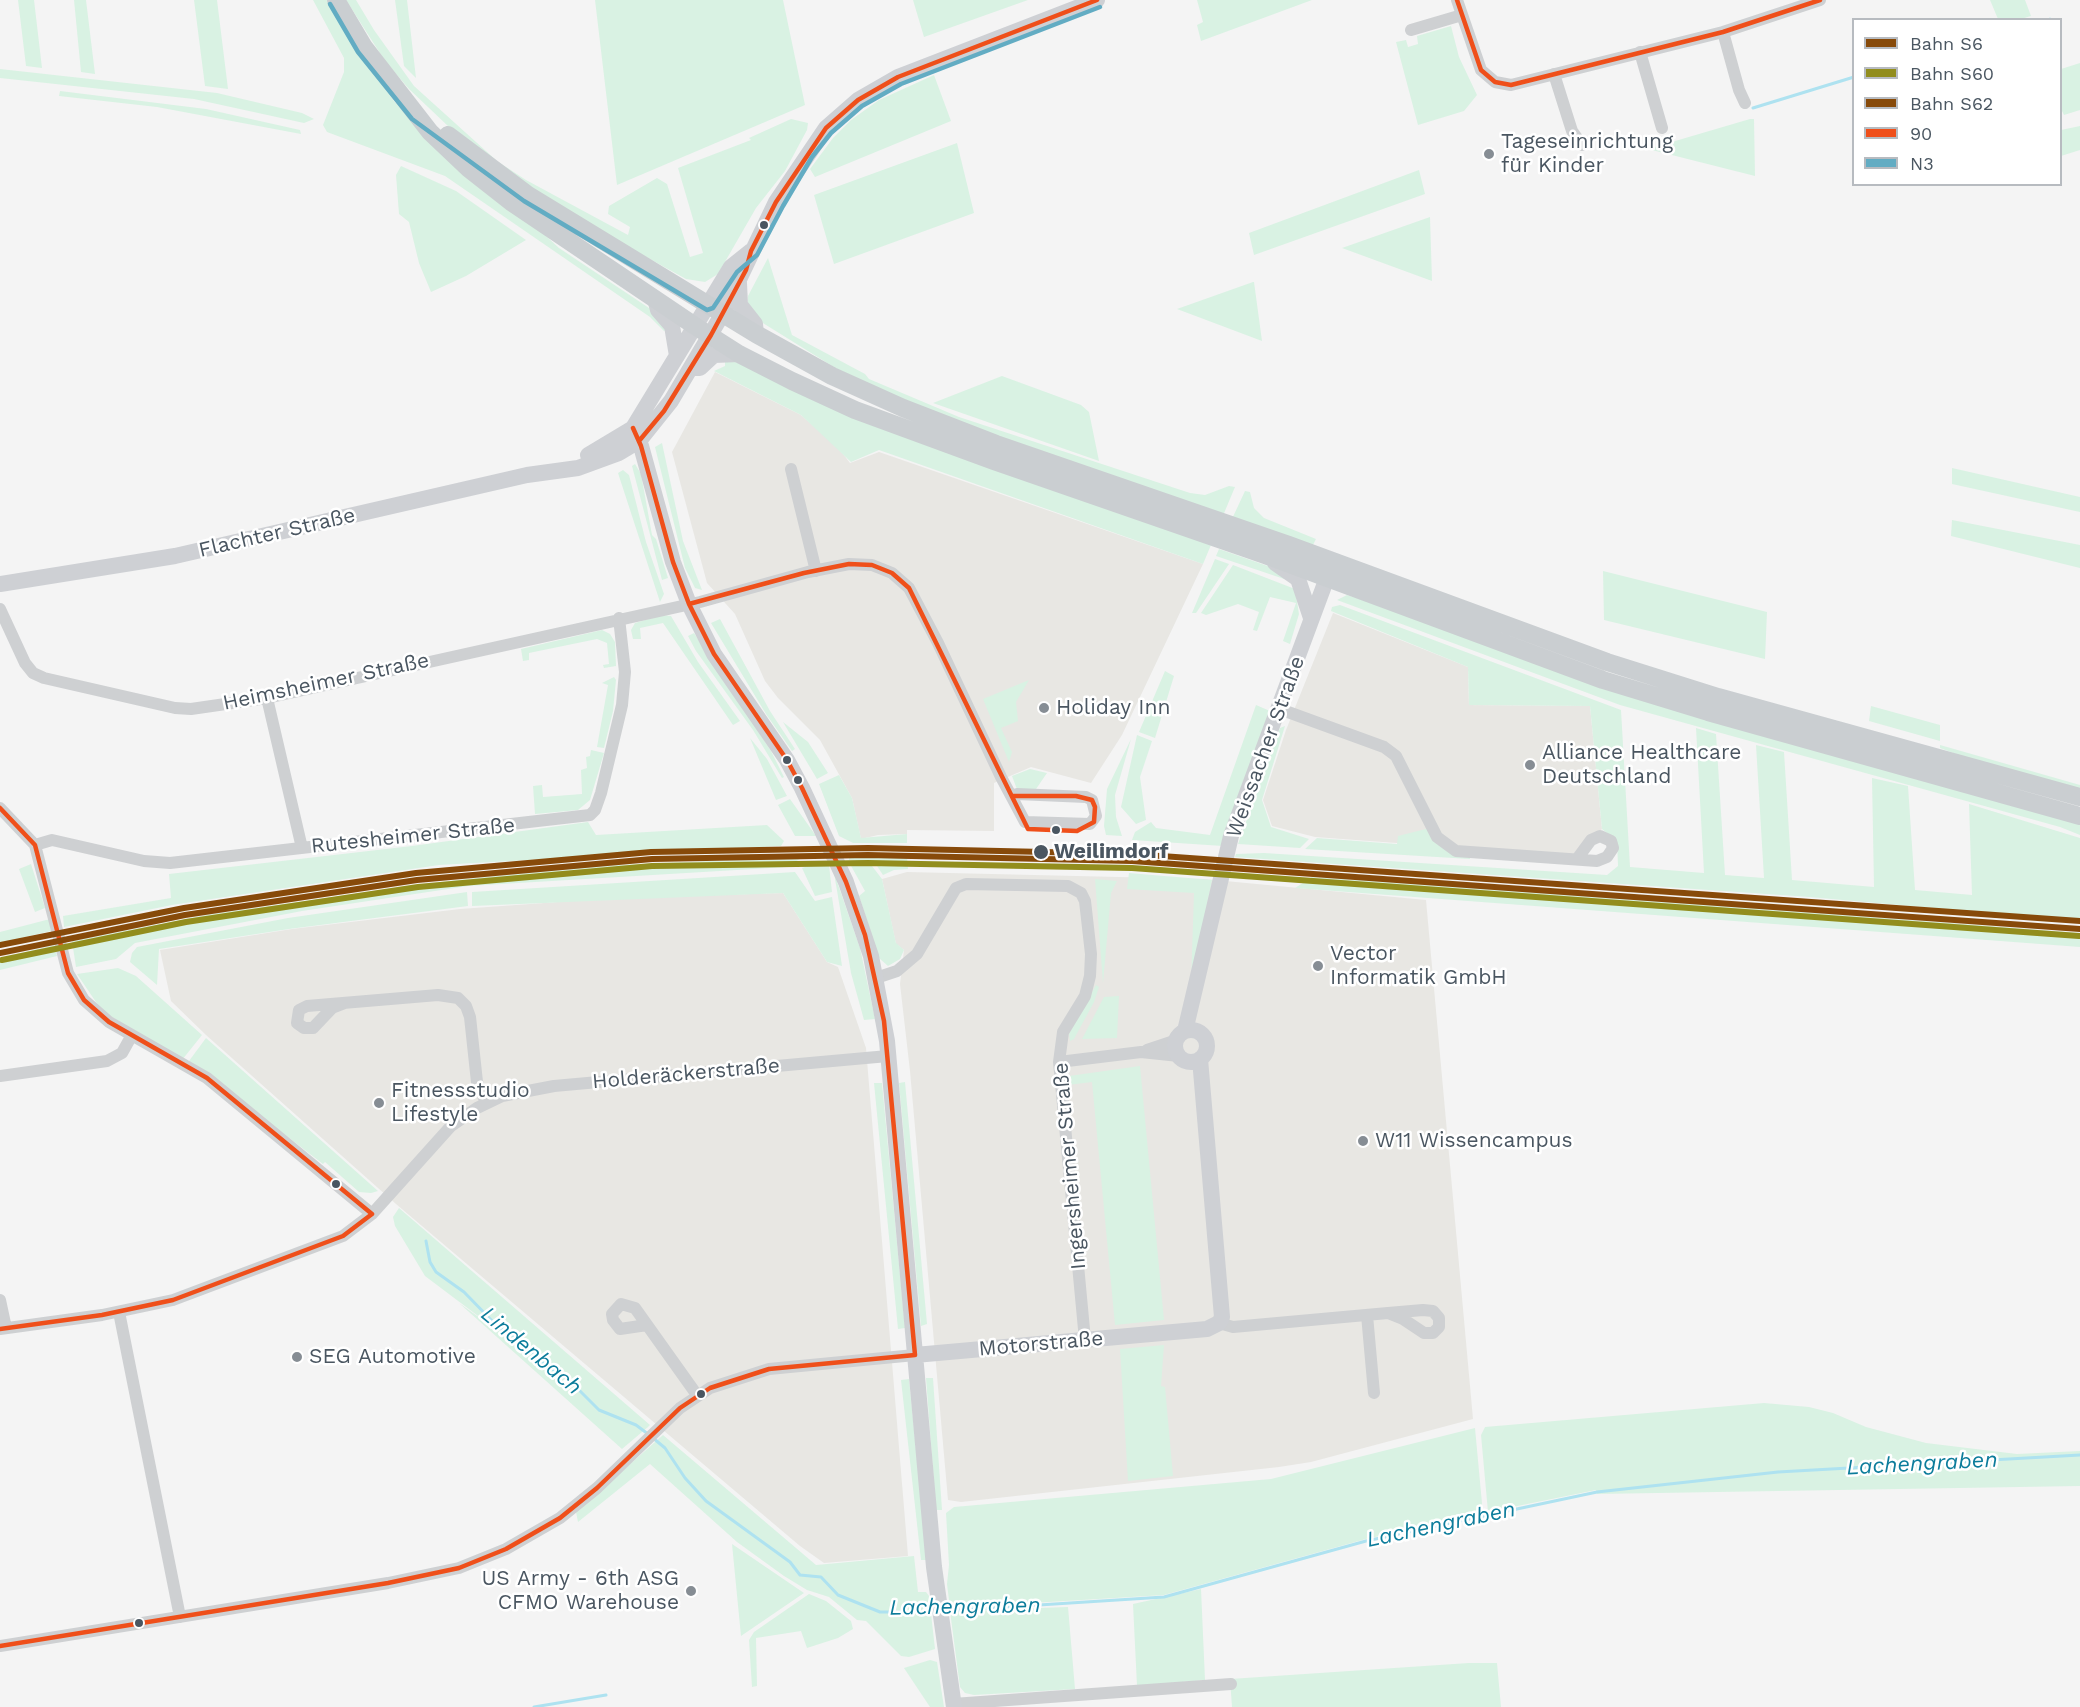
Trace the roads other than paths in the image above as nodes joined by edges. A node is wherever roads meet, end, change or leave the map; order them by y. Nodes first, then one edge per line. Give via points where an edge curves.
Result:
1 (336, 0) edge
2 (1097, 0) edge
3 (1457, 0) edge
4 (1820, 0) edge
5 (1462, 15) junction
6 (1411, 30) dead end
7 (1723, 32) junction
8 (1640, 52) junction
9 (1554, 74) junction
10 (1745, 103) dead end
11 (417, 113) junction
12 (1662, 128) dead end
13 (1582, 146) dead end
14 (751, 251) junction
15 (739, 283) junction
16 (655, 299) junction
17 (715, 308) junction
18 (703, 330) junction
19 (756, 334) junction
20 (739, 354) junction
21 (677, 356) junction
22 (691, 368) junction
23 (636, 434) junction
24 (791, 469) dead end
25 (1265, 555) junction
26 (1330, 570) junction
27 (816, 571) junction
28 (0, 584) edge
29 (689, 604) junction
30 (0, 609) edge
31 (619, 618) junction
32 (1311, 618) junction
33 (267, 698) junction
34 (1277, 708) junction
35 (1012, 796) junction
36 (2080, 798) edge
37 (0, 808) edge
38 (2080, 816) edge
39 (35, 845) junction
40 (302, 848) junction
41 (1577, 859) dead end
42 (876, 978) junction
43 (345, 1003) dead end
44 (132, 1035) junction
45 (1188, 1047) junction
46 (888, 1056) junction
47 (1059, 1062) junction
48 (0, 1076) edge
49 (486, 1103) junction
50 (372, 1214) junction
51 (0, 1300) edge
52 (119, 1312) junction
53 (1388, 1313) dead end
54 (1367, 1315) junction
55 (1219, 1323) junction
56 (647, 1325) dead end
57 (3, 1329) edge
58 (1085, 1340) junction
59 (915, 1355) junction
60 (1374, 1393) dead end
61 (697, 1395) junction
62 (180, 1617) junction
63 (0, 1646) edge
64 (1231, 1684) dead end
65 (954, 1706) edge

1 - 11 main road via 364,47
2 - 14 main road via 898,77 858,100 826,128 807,153
3 - 5 street
4 - 7 street
5 - 6 street
5 - 9 street via 1477,62 1486,76 1502,85 1511,85
7 - 8 street
7 - 10 street
8 - 9 street
8 - 12 street
9 - 13 street via 1572,131
11 - 16 main road via 430,132 469,169
11 - 17 main road via 528,195
14 - 15 main road
14 - 17 main road via 730,267
15 - 17 main road
15 - 19 main road via 740,305 755,324
16 - 18 main road
16 - 21 main road via 658,310 672,326
17 - 18 main road, Flachter Straße
17 - 19 main road
18 - 20 main road
18 - 21 main road, Flachter Straße
18 - 22 main road, Flachter Straße
19 - 26 main road via 848,384 954,429
20 - 22 main road via 714,355 700,368
20 - 25 main road via 855,410
21 - 23 main road, Flachter Straße
22 - 23 main road, Flachter Straße via 664,411
23 - 28 main road, Flachter Straße via 551,470 175,556
23 - 29 main road
24 - 27 street
25 - 26 main road
25 - 32 main road via 1298,579
26 - 32 main road, Weissacher Straße
26 - 36 main road via 1663,680
26 - 38 main road via 1504,644 1657,697
27 - 29 street, Heimsheimer Straße
27 - 35 street, Heimsheimer Straße via 849,564 872,565 892,573 909,588
29 - 31 street, Heimsheimer Straße
29 - 42 main road via 714,654 781,750 802,788 846,882
30 - 33 street, Heimsheimer Straße via 25,663 50,680 175,708
31 - 33 street, Heimsheimer Straße
31 - 40 street, Rutesheimer Straße via 625,672 622,705 601,793 590,815
32 - 34 main road, Weissacher Straße via 1301,653
33 - 40 street
34 - 41 street via 1384,747 1396,756 1437,837 1456,851
34 - 45 main road, Weissacher Straße via 1231,836 1198,982
35 - 35 street, Heimsheimer Straße via 1025,822 1090,824 1096,816 1092,800 1086,798
37 - 39 street
39 - 40 street, Rutesheimer Straße via 61,841 144,861 170,863
39 - 44 street via 74,985 98,1015
42 - 46 main road
42 - 47 street, Ingersheimer Straße via 897,971 916,954 956,888 966,884 1068,886 1085,901 1090,976 1085,996 1063,1032
43 - 49 street via 438,994 458,998 470,1017 477,1082
44 - 48 street via 122,1053 107,1061
44 - 50 street via 216,1085
45 - 47 street
45 - 55 main road, Weissacher Straße via 1202,1097 1222,1317
46 - 49 street, Holderäckerstraße via 554,1086 521,1091
46 - 59 main road
47 - 58 street, Ingersheimer Straße
49 - 50 street, Holderäckerstraße via 451,1126
50 - 52 street via 333,1240 173,1300
51 - 57 street
52 - 57 street
52 - 62 street
53 - 54 street, Motorstraße
54 - 55 street, Motorstraße via 1233,1327
54 - 60 street
55 - 58 main road, Motorstraße via 1207,1329
56 - 61 street
58 - 59 main road, Motorstraße
59 - 61 street, Motorstraße via 769,1369 733,1378
59 - 65 main road via 940,1621
61 - 62 street, Motorstraße via 561,1518 534,1536 480,1560 425,1576
62 - 63 street, Motorstraße
64 - 65 street

